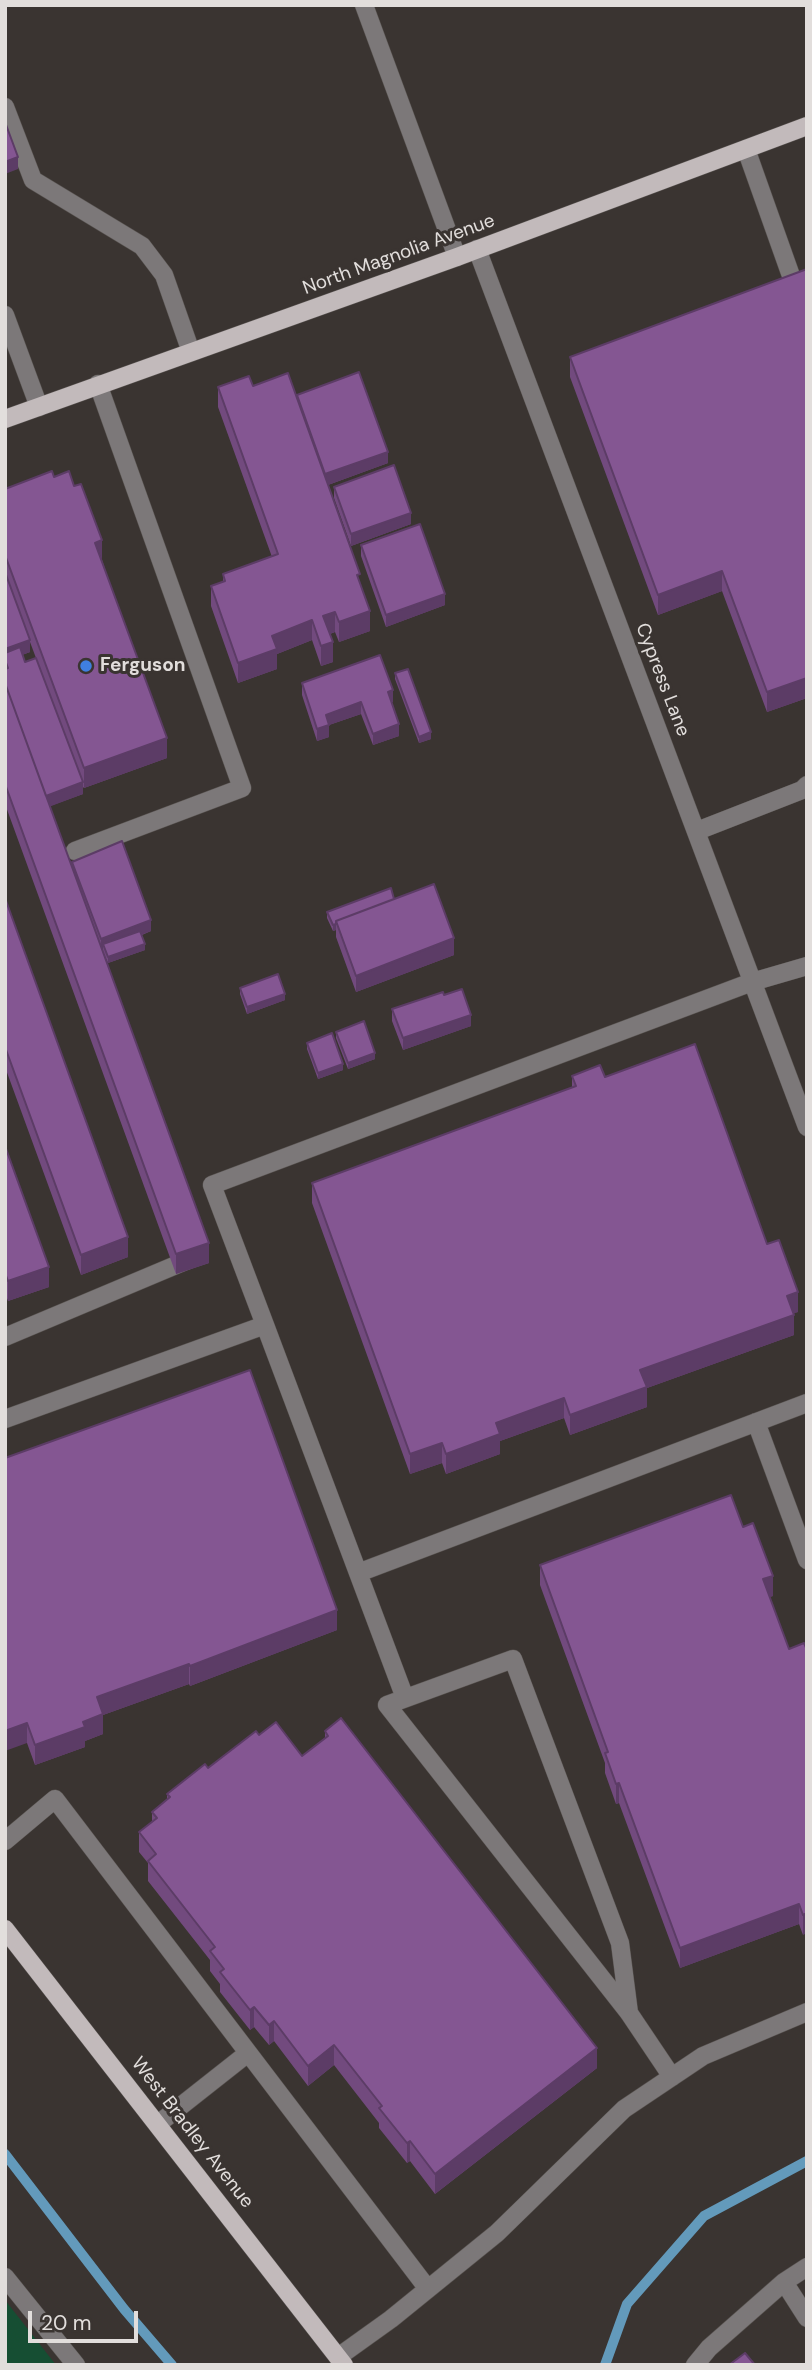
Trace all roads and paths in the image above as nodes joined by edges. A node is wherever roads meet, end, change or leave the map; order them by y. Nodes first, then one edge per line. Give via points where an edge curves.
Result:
1 (364, 5) edge
2 (5, 107) edge
3 (807, 126) edge
4 (746, 149) junction
5 (477, 249) junction
6 (457, 257) junction
7 (790, 273) edge
8 (5, 315) edge
9 (191, 352) junction
10 (99, 384) junction
11 (39, 407) junction
12 (5, 419) edge
13 (805, 793) edge
14 (697, 831) junction
15 (75, 851) dead end
16 (807, 966) edge
17 (752, 982) junction
18 (807, 1127) edge
19 (188, 1260) edge
20 (265, 1325) junction
21 (5, 1336) edge
22 (807, 1403) edge
23 (5, 1419) edge
24 (756, 1422) junction
25 (807, 1560) edge
26 (358, 1573) junction
27 (405, 1698) junction
28 (5, 1841) edge
29 (5, 1929) edge
30 (629, 2012) junction
31 (807, 2012) edge
32 (248, 2053) junction
33 (672, 2077) junction
34 (158, 2124) junction
35 (807, 2267) edge
36 (5, 2277) edge
37 (784, 2282) junction
38 (428, 2290) junction
39 (807, 2318) edge
40 (341, 2361) edge
41 (76, 2365) edge
42 (695, 2365) edge

1 - 6 street
2 - 9 street via 33,180 142,246 164,275
3 - 4 main road, North Magnolia Avenue
4 - 5 main road, North Magnolia Avenue
4 - 7 street
5 - 6 main road, North Magnolia Avenue
5 - 14 street, Cypress Lane
6 - 9 main road, North Magnolia Avenue
8 - 11 street
9 - 10 main road, North Magnolia Avenue
10 - 11 main road, North Magnolia Avenue
10 - 15 street via 242,788
11 - 12 main road, North Magnolia Avenue
13 - 14 street
14 - 17 street, Cypress Lane
16 - 17 street
17 - 18 street, Cypress Lane
17 - 20 street via 212,1185
19 - 21 street
20 - 23 street
20 - 26 street
22 - 24 street
24 - 25 street
24 - 26 street
26 - 27 street
27 - 30 street via 387,1705
27 - 30 street via 513,1659 620,1943
28 - 32 street via 55,1799
29 - 34 main road, West Bradley Avenue
30 - 33 street
31 - 33 street via 703,2056
32 - 34 street
32 - 38 street
33 - 38 street via 624,2109 497,2233
34 - 40 main road, West Bradley Avenue
35 - 37 street
36 - 41 street
37 - 39 street
37 - 42 street
38 - 40 street

